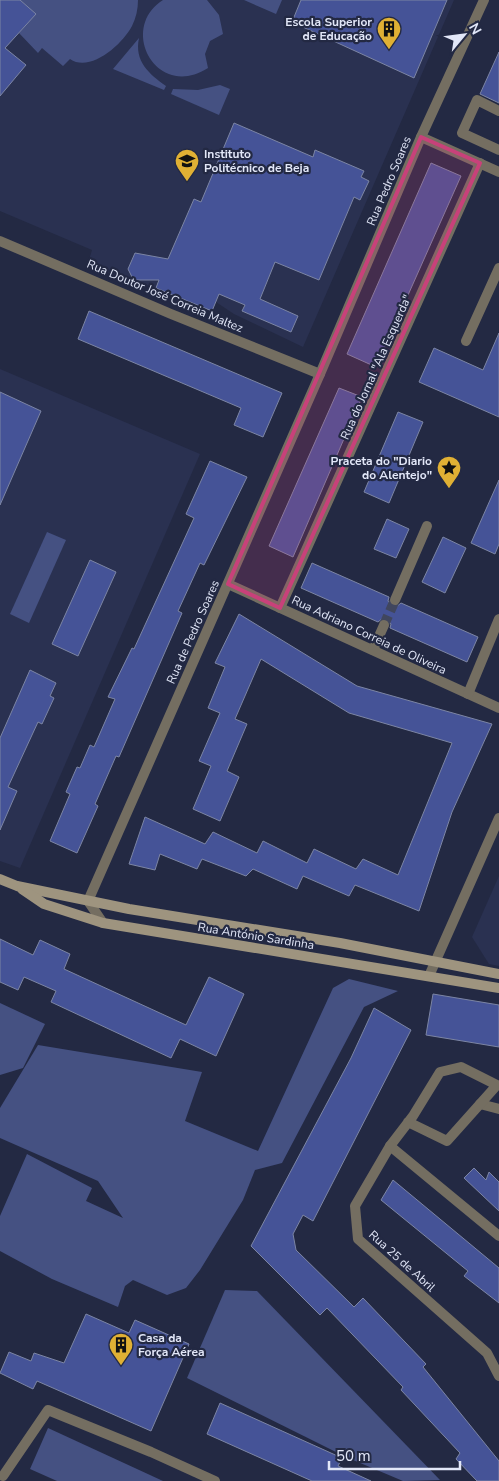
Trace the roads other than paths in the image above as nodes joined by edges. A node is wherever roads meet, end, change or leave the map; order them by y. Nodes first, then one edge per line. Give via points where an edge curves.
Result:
1 (484, 0) edge
2 (499, 111) edge
3 (422, 137) junction
4 (499, 150) edge
5 (480, 163) junction
6 (499, 172) edge
7 (0, 241) edge
8 (499, 268) edge
9 (466, 341) dead end
10 (320, 374) junction
11 (427, 526) dead end
12 (228, 584) junction
13 (395, 600) tunnel mouth
14 (280, 608) junction
15 (499, 619) edge
16 (384, 625) tunnel mouth
17 (373, 650) junction
18 (468, 694) junction
19 (499, 708) edge
20 (499, 818) edge
21 (0, 879) edge
22 (17, 886) junction
23 (88, 901) junction
24 (103, 923) junction
25 (435, 963) junction
26 (499, 974) edge
27 (429, 976) junction
28 (499, 988) edge
29 (480, 1104) junction
30 (499, 1109) edge
31 (408, 1122) junction
32 (390, 1146) junction
33 (499, 1236) edge
34 (499, 1376) edge
35 (1, 1476) edge
36 (13, 1481) edge
37 (215, 1481) edge

1 - 3 street, Rua Pedro Soares
2 - 4 street via 477,100 462,133
3 - 5 street
3 - 10 street, Rua Pedro Soares
5 - 6 street
5 - 14 street, Rua do Jornal "Ala Esquerda"
7 - 10 street, Rua Doutor José Correia Maltez
8 - 9 street
10 - 12 street, Rua de Pedro Soares
11 - 13 street
12 - 14 street, Rua Adriano Correia de Oliveira
12 - 23 street, Rua de Pedro Soares
14 - 17 street, Rua Adriano Correia de Oliveira
15 - 18 street
16 - 17 street
17 - 18 street, Rua Adriano Correia de Oliveira
18 - 19 street, Rua Adriano Correia de Oliveira
20 - 25 street
21 - 22 main road, Rua António Sardinha
22 - 23 main road, Rua António Sardinha
22 - 24 main road, Rua António Sardinha via 44,904
23 - 24 street
23 - 25 main road, Rua António Sardinha via 340,942
24 - 27 main road, Rua António Sardinha
25 - 26 main road, Rua António Sardinha
25 - 27 street
27 - 28 main road, Rua António Sardinha
29 - 30 street
29 - 31 street, Rua 25 de Abril via 447,1141
29 - 31 street, Rua 25 de Abril via 497,1084 461,1067 454,1068 440,1072
31 - 32 street, Rua 25 de Abril
32 - 33 street
32 - 34 street, Rua 25 de Abril via 355,1206 358,1239 487,1353
35 - 36 street
35 - 37 street via 48,1410

